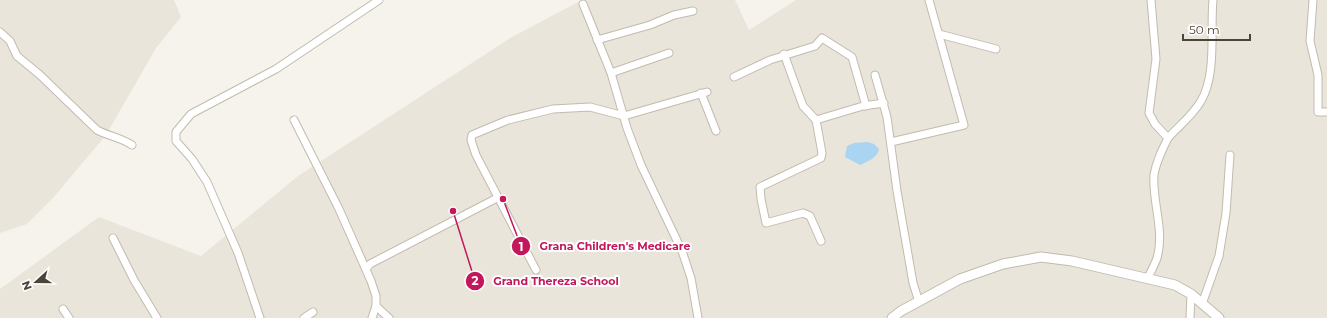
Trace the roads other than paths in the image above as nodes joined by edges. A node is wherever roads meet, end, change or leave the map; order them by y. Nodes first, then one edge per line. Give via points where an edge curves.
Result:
1 (379, 0) edge
2 (930, 0) edge
3 (1152, 0) edge
4 (1213, 0) edge
5 (1313, 0) edge
6 (583, 4) dead end
7 (693, 11) dead end
8 (0, 32) edge
9 (939, 34) junction
10 (597, 40) junction
11 (996, 49) dead end
12 (669, 53) dead end
13 (784, 54) junction
14 (611, 74) junction
15 (875, 75) dead end
16 (734, 77) dead end
17 (884, 103) junction
18 (866, 106) junction
19 (1327, 112) edge
20 (624, 116) junction
21 (294, 120) dead end
22 (816, 120) junction
23 (716, 131) dead end
24 (1168, 138) junction
25 (891, 142) junction
26 (132, 145) dead end
27 (1230, 155) dead end
28 (497, 198) junction
29 (113, 238) dead end
30 (821, 241) dead end
31 (366, 269) junction
32 (536, 270) dead end
33 (1148, 278) junction
34 (1191, 294) junction
35 (920, 302) junction
36 (1202, 304) junction
37 (376, 306) junction
38 (63, 309) dead end
39 (314, 312) dead end
40 (902, 315) edge
41 (69, 318) edge
42 (157, 318) edge
43 (260, 318) edge
44 (304, 318) edge
45 (372, 318) edge
46 (389, 318) edge
47 (698, 318) edge
48 (892, 318) edge
49 (1190, 318) edge
50 (1219, 318) edge

1 - 43 street via 276,69 191,114 176,132 176,141 207,182 238,253
2 - 9 street
3 - 24 street via 1156,60 1150,113 1155,124
4 - 24 street via 1209,75 1202,99
5 - 19 street via 1310,41 1318,75 1318,112
6 - 10 street
7 - 10 street
8 - 26 street via 10,42 17,56 97,130 124,139
9 - 11 street
9 - 25 street via 964,124
10 - 14 street
12 - 14 street
13 - 16 street
13 - 18 street via 815,46 822,38 852,57
13 - 22 street via 803,106
14 - 20 street
15 - 17 street
17 - 18 street
17 - 25 street
18 - 22 street
20 - 23 street via 704,93
20 - 28 street via 590,107 553,109 508,120 472,135 472,147
20 - 47 street via 641,165 682,251 691,278
21 - 31 street
22 - 30 street via 821,158 760,187 766,223 803,213 810,216
24 - 33 street via 1154,173 1159,243 1157,257
25 - 35 street via 893,169 913,283
27 - 36 street via 1226,213 1219,256
28 - 31 street via 370,264
28 - 32 street
29 - 42 street
31 - 37 street via 376,296
33 - 34 street via 1175,285
33 - 35 street via 1072,260 1042,257 1003,264 960,279
34 - 36 street
34 - 49 street
35 - 40 street
36 - 50 street
37 - 45 street
37 - 46 street
38 - 41 street
39 - 44 street
40 - 48 street

